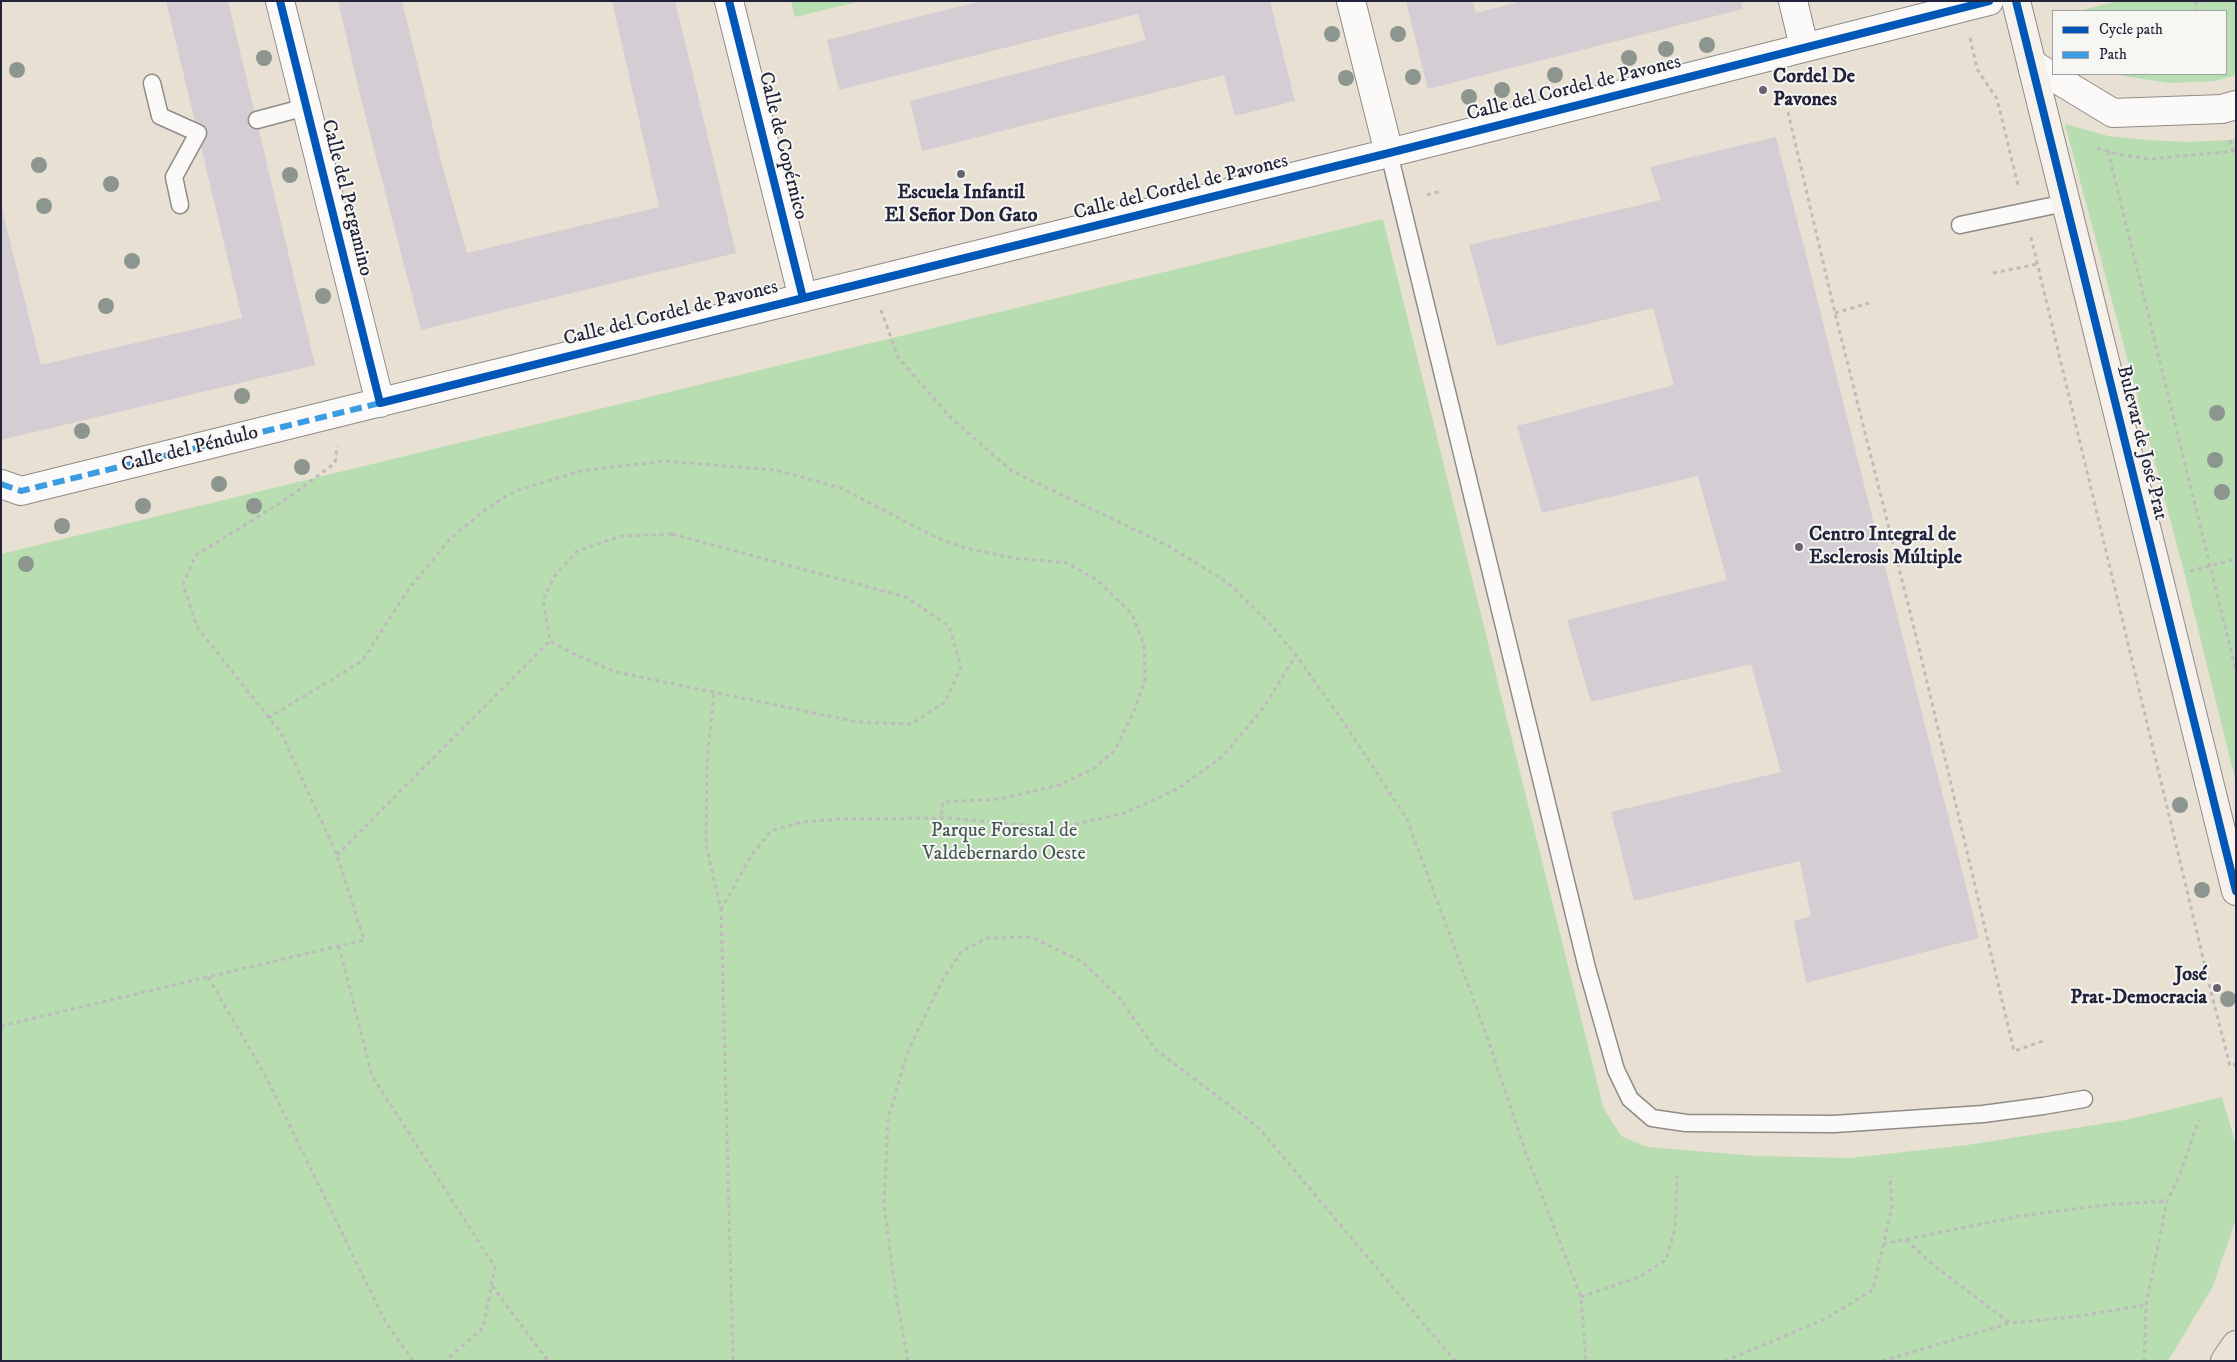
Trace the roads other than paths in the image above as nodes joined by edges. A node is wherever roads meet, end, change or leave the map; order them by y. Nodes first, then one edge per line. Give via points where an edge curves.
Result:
1 (280, 1) edge
2 (729, 1) edge
3 (1351, 1) edge
4 (1793, 1) edge
5 (1989, 1) edge
6 (2016, 1) edge
7 (1804, 47) junction
8 (2032, 64) junction
9 (152, 83) dead end
10 (2236, 105) edge
11 (306, 107) junction
12 (257, 120) dead end
13 (1389, 153) junction
14 (2065, 203) junction
15 (180, 205) dead end
16 (1960, 225) dead end
17 (803, 298) junction
18 (380, 403) junction
19 (1, 484) edge
20 (2236, 891) edge
21 (2084, 1099) dead end
22 (2236, 1345) edge
23 (2225, 1361) edge

1 - 11 street, Calle del Pergamino
2 - 17 street, Calle de Copérnico
3 - 13 street
4 - 7 street
5 - 7 street, Calle del Cordel de Pavones
6 - 8 street, Bulevar de José Prat
7 - 13 street, Calle del Cordel de Pavones
8 - 10 street via 2113,113 2222,109
8 - 14 street, Bulevar de José Prat
9 - 15 lane via 160,116 198,133 174,177
11 - 12 lane
11 - 18 street, Calle del Pergamino
13 - 17 street, Calle del Cordel de Pavones
13 - 21 lane via 1587,968 1616,1070 1630,1100 1652,1118 1686,1123 1834,1124 1983,1114
14 - 16 lane
14 - 20 street, Bulevar de José Prat
17 - 18 street, Calle del Cordel de Pavones
18 - 19 street, Calle del Péndulo via 21,491
22 - 23 main road

